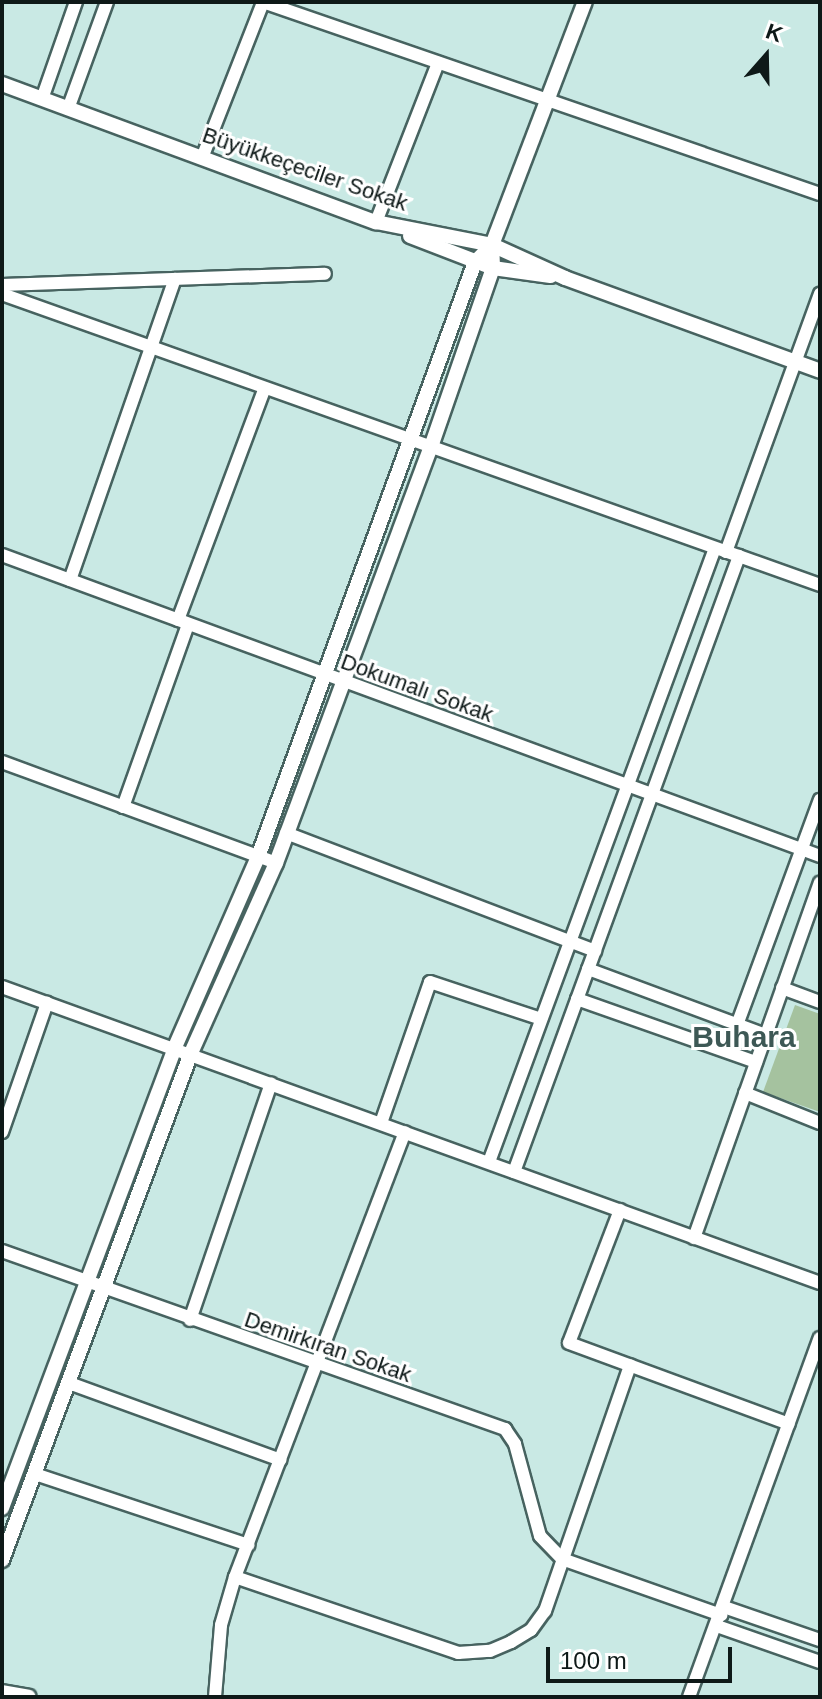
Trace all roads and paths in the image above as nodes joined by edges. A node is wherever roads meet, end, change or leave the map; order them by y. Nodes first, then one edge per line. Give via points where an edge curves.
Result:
1 (76, 2) edge
2 (107, 2) edge
3 (263, 2) edge
4 (585, 2) edge
5 (438, 63) junction
6 (2, 84) edge
7 (42, 99) junction
8 (547, 100) junction
9 (68, 109) junction
10 (202, 158) junction
11 (820, 194) edge
12 (376, 222) junction
13 (492, 245) junction
14 (475, 262) junction
15 (493, 268) junction
16 (325, 274) dead end
17 (565, 278) junction
18 (175, 279) junction
19 (3, 294) edge
20 (820, 294) edge
21 (150, 349) junction
22 (796, 362) junction
23 (820, 371) edge
24 (264, 390) junction
25 (413, 439) junction
26 (432, 444) junction
27 (726, 552) junction
28 (2, 555) edge
29 (70, 580) junction
30 (820, 585) edge
31 (183, 622) junction
32 (326, 675) junction
33 (343, 682) junction
34 (2, 762) edge
35 (626, 787) junction
36 (652, 796) junction
37 (820, 800) edge
38 (123, 807) junction
39 (286, 833) junction
40 (802, 849) junction
41 (820, 856) edge
42 (258, 857) junction
43 (276, 863) junction
44 (820, 883) edge
45 (570, 941) junction
46 (595, 951) junction
47 (588, 969) junction
48 (2, 987) edge
49 (782, 988) junction
50 (577, 999) junction
51 (820, 1002) edge
52 (47, 1003) junction
53 (541, 1019) junction
54 (737, 1025) junction
55 (765, 1035) junction
56 (175, 1047) junction
57 (191, 1053) junction
58 (756, 1062) junction
59 (271, 1083) junction
60 (745, 1093) junction
61 (381, 1123) junction
62 (820, 1123) edge
63 (2, 1132) edge
64 (405, 1132) junction
65 (489, 1162) junction
66 (514, 1172) junction
67 (620, 1210) junction
68 (694, 1238) junction
69 (2, 1251) edge
70 (820, 1283) edge
71 (87, 1284) junction
72 (103, 1290) junction
73 (190, 1320) junction
74 (819, 1342) edge
75 (317, 1364) junction
76 (630, 1365) junction
77 (817, 1367) edge
78 (69, 1383) junction
79 (789, 1424) junction
80 (280, 1460) junction
81 (35, 1474) junction
82 (2, 1508) edge
83 (248, 1545) junction
84 (562, 1559) junction
85 (2, 1560) edge
86 (235, 1577) junction
87 (721, 1616) junction
88 (820, 1640) edge
89 (820, 1662) edge
90 (2, 1692) edge
91 (29, 1697) edge
92 (215, 1697) edge
93 (689, 1697) edge

1 - 7 street
2 - 9 street
3 - 5 street
3 - 10 street
4 - 8 street
5 - 8 street
5 - 12 street
6 - 7 street, Büyükkeçeciler Sokak
7 - 9 street, Büyükkeçeciler Sokak
8 - 11 street
8 - 13 street
9 - 10 street, Büyükkeçeciler Sokak
10 - 12 street, Büyükkeçeciler Sokak
12 - 13 street, Büyükkeçeciler Sokak
12 - 14 street
13 - 14 street
13 - 15 street
13 - 17 street, Büyükkeçeciler Sokak
14 - 15 street
14 - 25 street
15 - 17 street
15 - 26 street
16 - 18 street
17 - 22 street, Büyükkeçeciler Sokak
18 - 19 street
18 - 21 street
19 - 21 street
20 - 22 street
21 - 24 street
21 - 29 street
22 - 23 street, Büyükkeçeciler Sokak
22 - 27 street
24 - 25 street
24 - 31 street
25 - 26 street
25 - 32 street
26 - 27 street
26 - 33 street
27 - 30 street
27 - 35 street
27 - 36 street
28 - 29 street, Dokumalı Sokak
29 - 31 street, Dokumalı Sokak
31 - 32 street, Dokumalı Sokak
31 - 38 street
32 - 33 street, Dokumalı Sokak
32 - 42 street
33 - 35 street, Dokumalı Sokak
33 - 39 street
34 - 38 street
35 - 36 street, Dokumalı Sokak
35 - 45 street
36 - 40 street, Dokumalı Sokak
36 - 46 street
37 - 40 street
38 - 42 street
39 - 43 street
39 - 45 street
40 - 41 street, Dokumalı Sokak
40 - 54 street
42 - 43 street
42 - 56 street
43 - 57 street
44 - 49 street
45 - 46 street
45 - 53 street
46 - 47 street
47 - 50 street
47 - 54 street
48 - 52 street
49 - 51 street
49 - 55 street
50 - 58 street
50 - 66 street
52 - 56 street
52 - 63 street
53 - 61 street via 430,982
53 - 65 street
54 - 55 street
55 - 58 street
56 - 57 street
56 - 71 street
57 - 59 street
57 - 72 street
58 - 60 street
59 - 61 street
59 - 73 street
60 - 62 street
60 - 68 street
61 - 64 street
64 - 65 street
64 - 75 street
65 - 66 street
66 - 67 street
67 - 68 street
67 - 76 street via 569,1343
68 - 70 street
69 - 71 street, Demirkıran Sokak
71 - 72 street, Demirkıran Sokak
71 - 82 street
72 - 73 street, Demirkıran Sokak
72 - 78 street
73 - 75 street, Demirkıran Sokak
74 - 77 street
75 - 80 street
75 - 84 street, Demirkıran Sokak via 505,1429 515,1444 540,1536
76 - 79 street
76 - 84 street
77 - 79 street
78 - 80 street
78 - 81 street
79 - 87 street
80 - 83 street
81 - 83 street
81 - 85 street
83 - 86 street
84 - 86 street via 545,1611 531,1630 490,1651 458,1653
84 - 87 street
86 - 92 street via 221,1625
87 - 88 street
87 - 89 street
87 - 93 street
90 - 91 street

